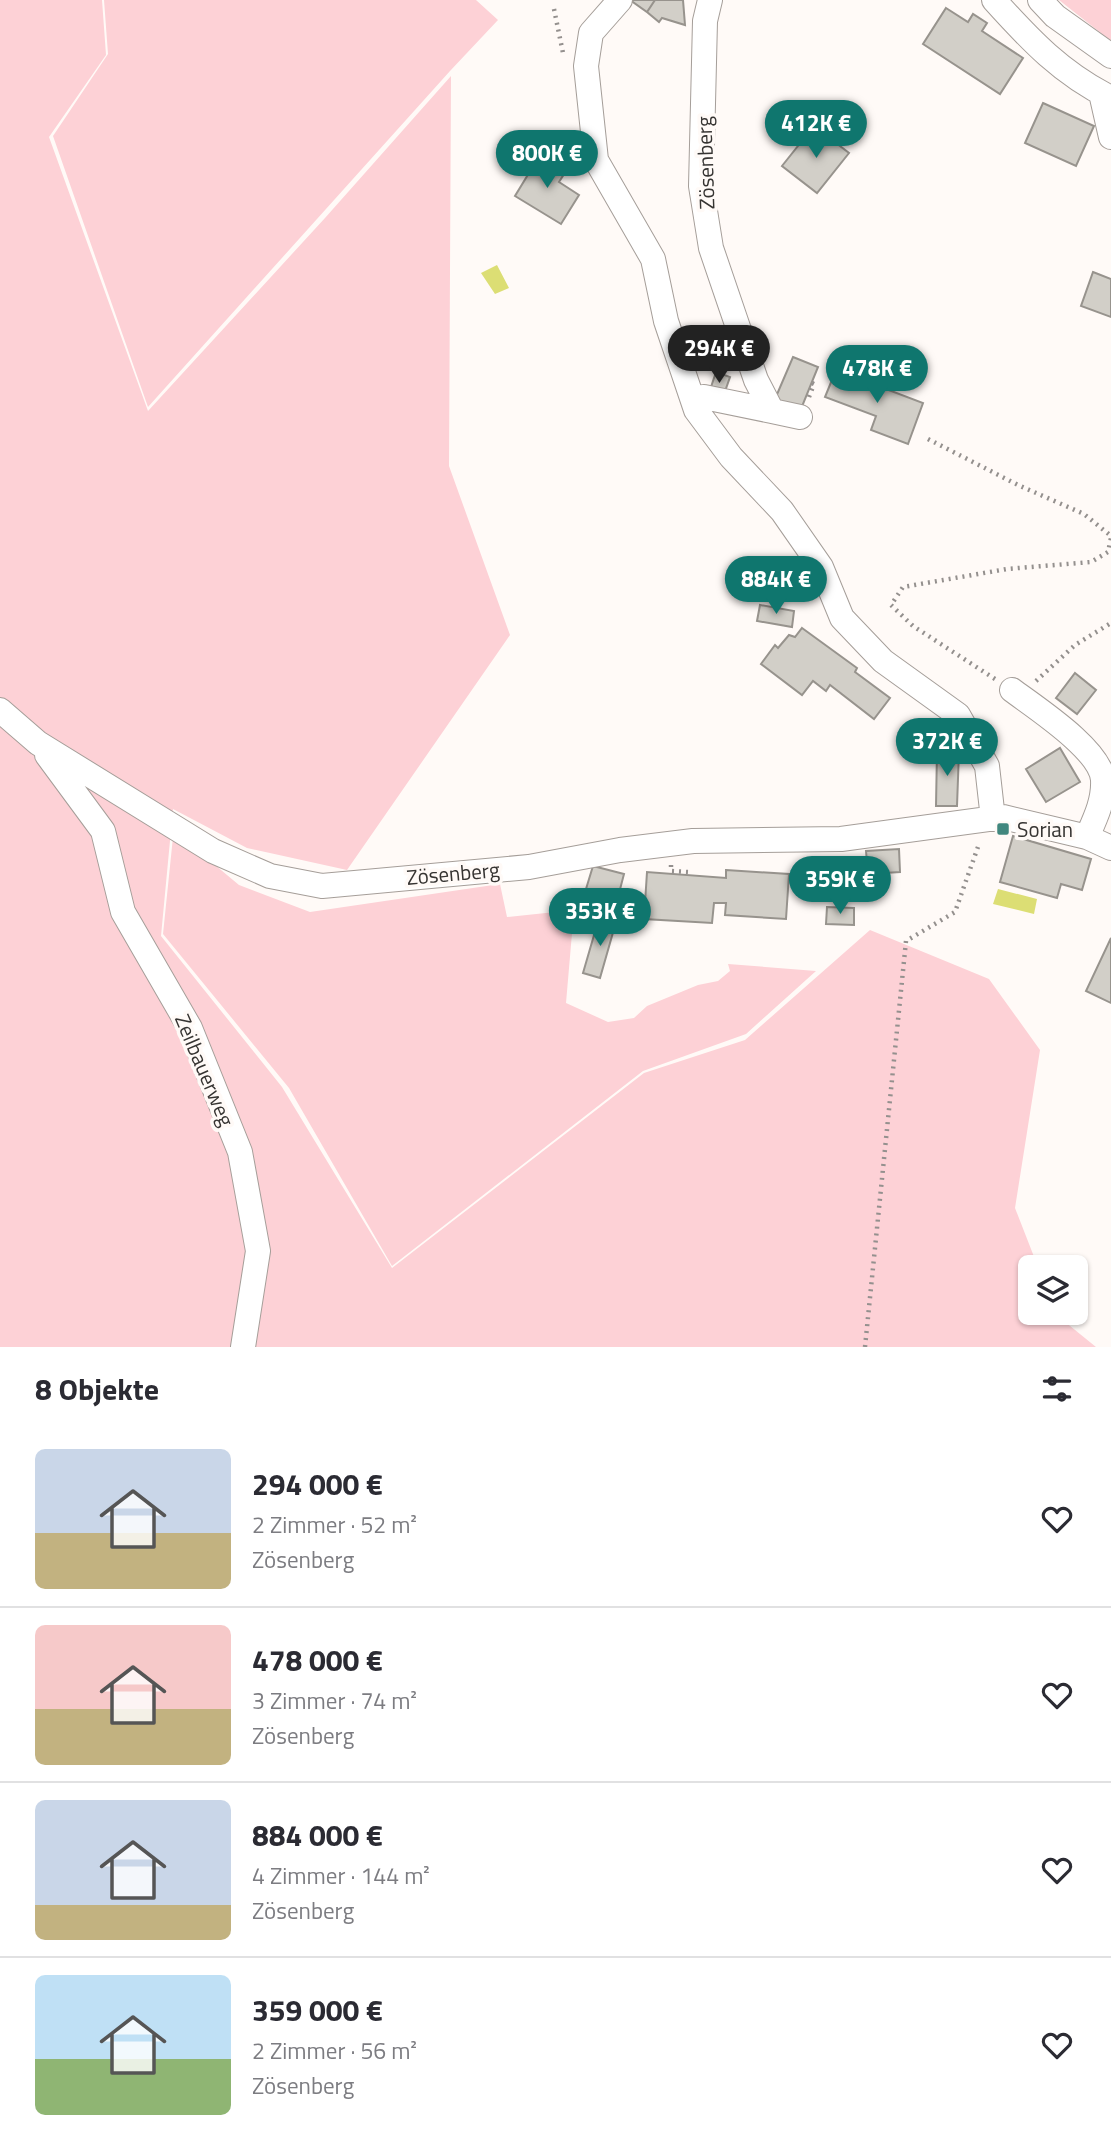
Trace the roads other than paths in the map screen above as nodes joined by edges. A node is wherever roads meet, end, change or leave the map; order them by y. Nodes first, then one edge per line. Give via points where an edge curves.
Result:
1 (620, 0) edge
2 (710, 0) edge
3 (994, 0) edge
4 (1041, 0) edge
5 (1111, 56) edge
6 (1106, 96) edge
7 (1111, 137) edge
8 (695, 405) junction
9 (772, 411) junction
10 (800, 417) dead end
11 (1016, 693) road end
12 (0, 710) edge
13 (38, 743) junction
14 (990, 819) junction
15 (1087, 837) junction
16 (1111, 848) edge
17 (243, 1347) edge

1 - 8 street via 591,33 586,66 596,160 653,259 666,321
2 - 9 street, Zösenberg via 705,21 701,186 711,248 756,380
3 - 6 street via 1036,47
4 - 5 street via 1055,16
6 - 7 street
8 - 9 street via 697,398 704,397
8 - 14 street via 731,457 782,511 821,567 842,618 883,661 958,715 987,766
9 - 10 street
11 - 15 street via 1096,760 1103,778 1101,806
12 - 13 street, Zösenberg
13 - 14 street, Zösenberg via 213,851 270,876 322,886 529,867 693,841 841,839
13 - 17 street, Zeilbauerweg via 103,831 122,912 190,1028 240,1152 258,1251
14 - 15 street, Zösenberg via 1003,817
15 - 16 street, Zösenberg

